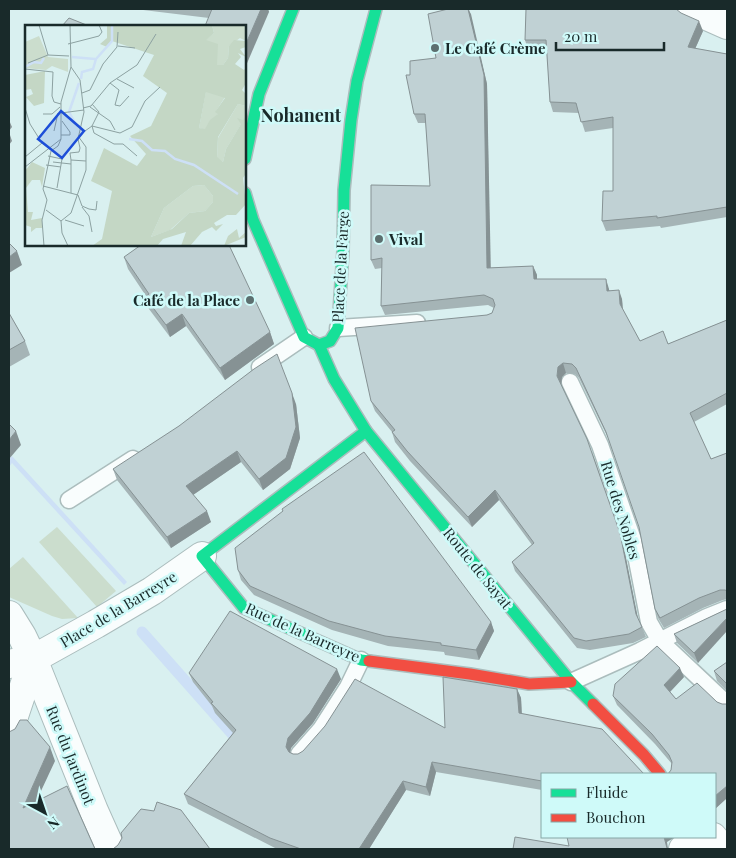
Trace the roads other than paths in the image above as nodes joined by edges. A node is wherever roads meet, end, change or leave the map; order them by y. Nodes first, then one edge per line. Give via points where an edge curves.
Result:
1 (293, 9) edge
2 (376, 9) edge
3 (691, 9) edge
4 (727, 25) edge
5 (246, 154) edge
6 (246, 196) edge
7 (429, 322) edge
8 (338, 328) junction
9 (304, 337) junction
10 (319, 346) junction
11 (244, 378) edge
12 (570, 382) dead end
13 (366, 431) junction
14 (144, 451) edge
15 (69, 500) dead end
16 (202, 556) junction
17 (727, 609) edge
18 (9, 615) edge
19 (660, 641) junction
20 (361, 660) junction
21 (21, 661) edge
22 (571, 682) junction
23 (727, 704) edge
24 (9, 731) edge
25 (299, 754) edge
26 (659, 773) edge
27 (700, 838) edge
28 (714, 838) edge
29 (111, 849) edge
30 (682, 849) edge
31 (724, 849) edge

1 - 5 street via 259,94
2 - 8 street, Place de la Farge via 357,81 351,120 344,190
3 - 4 street
6 - 9 street via 253,220
7 - 8 lane
8 - 10 street, Place de la Farge via 330,341
9 - 10 street
9 - 11 lane
10 - 13 street, Route de Sayat via 326,368
12 - 19 lane, Rue des Nobles via 600,445 633,540 649,622
13 - 16 street
13 - 22 street, Route de Sayat
14 - 15 lane
16 - 20 street, Rue de la Barreyre via 244,608
16 - 21 street, Place de la Barreyre via 152,591
17 - 19 lane
18 - 21 street, Rue du Jardinot via 22,636
19 - 22 lane
19 - 23 lane, Rue des Nobles
20 - 22 street, Rue de la Barreyre via 529,684
20 - 25 lane via 321,729
21 - 24 street
21 - 29 street, Rue du Jardinot
22 - 26 street, Route de Sayat
27 - 30 street
28 - 31 street

